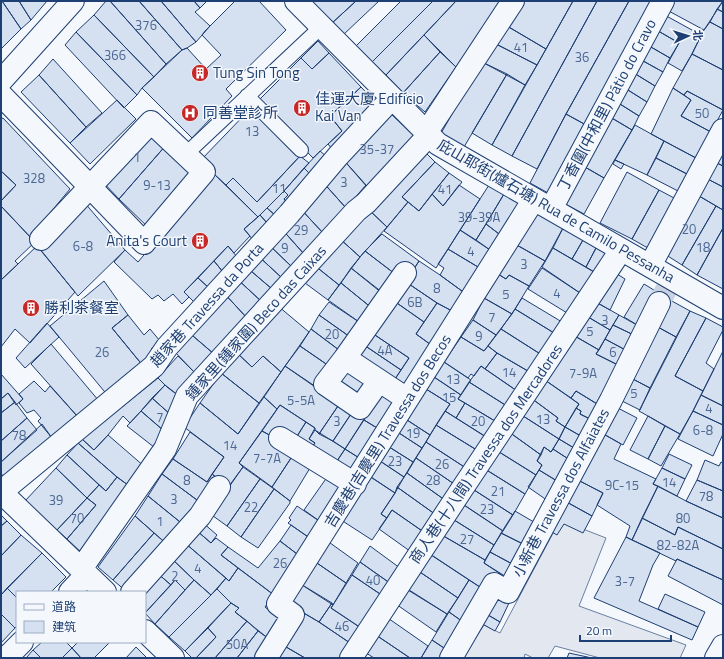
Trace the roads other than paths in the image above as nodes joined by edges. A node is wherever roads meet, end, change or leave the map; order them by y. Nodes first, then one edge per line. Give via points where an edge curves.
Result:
1 (73, 1) edge
2 (296, 1) edge
3 (513, 1) edge
4 (663, 1) edge
5 (321, 27) junction
6 (1, 81) edge
7 (1, 95) edge
8 (247, 96) junction
9 (392, 98) junction
10 (723, 130) edge
11 (428, 134) junction
12 (301, 150) dead end
13 (185, 155) junction
14 (90, 187) junction
15 (543, 204) junction
16 (40, 239) dead end
17 (621, 250) junction
18 (650, 266) junction
19 (405, 273) dead end
20 (660, 303) tunnel mouth
21 (723, 308) edge
22 (345, 358) junction
23 (379, 381) junction
24 (408, 399) junction
25 (280, 438) dead end
26 (355, 484) junction
27 (219, 487) dead end
28 (1, 492) edge
29 (84, 571) junction
30 (71, 591) edge
31 (104, 591) edge
32 (133, 591) edge
33 (146, 632) edge
34 (21, 643) edge
35 (723, 646) edge
36 (6, 658) edge
37 (173, 658) edge
38 (266, 658) edge
39 (352, 658) edge
40 (451, 658) edge
41 (716, 658) edge

1 - 6 street
2 - 5 street, 庇山耶街(爐石塘) Rua de Camilo Pessanha
3 - 11 street, 鍾家里(鍾家圍) Beco das Caixas
4 - 15 street, 丁香圍(中和里) Pátio do Cravo
5 - 8 lane
5 - 9 street, 庇山耶街(爐石塘) Rua de Camilo Pessanha
7 - 14 street
8 - 12 lane
8 - 13 lane
9 - 11 street, 庇山耶街(爐石塘) Rua de Camilo Pessanha
9 - 28 street, 趙家巷 Travessa da Porta via 167,347 154,366
10 - 18 street
11 - 15 street, 庇山耶街(爐石塘) Rua de Camilo Pessanha via 438,144
11 - 29 street, 鍾家里(鍾家圍) Beco das Caixas via 187,396 165,449
13 - 14 street via 151,122
13 - 14 street via 204,172 144,243
14 - 16 street
15 - 17 street, 庇山耶街(爐石塘) Rua de Camilo Pessanha
15 - 24 street, 吉慶巷(吉慶里) Travessa dos Becos
17 - 18 street, 庇山耶街(爐石塘) Rua de Camilo Pessanha
17 - 39 street, 商人巷(十八間) Travessa dos Mercadores
18 - 21 street, 庇山耶街(爐石塘) Rua de Camilo Pessanha
19 - 22 street
20 - 40 street, 小新巷 Travessa dos Alfaiates via 508,592 494,584
22 - 23 street
22 - 23 street via 325,384 360,408
23 - 24 street
24 - 26 street, 吉慶巷(吉慶里) Travessa dos Becos
25 - 26 street
26 - 38 street, 吉慶巷(吉慶里) Travessa dos Becos via 278,604 293,615
27 - 32 street via 200,516
28 - 29 street
29 - 30 street, 鍾家里(鍾家圍) Beco das Caixas
29 - 31 street
33 - 37 street
34 - 36 street
35 - 41 street

